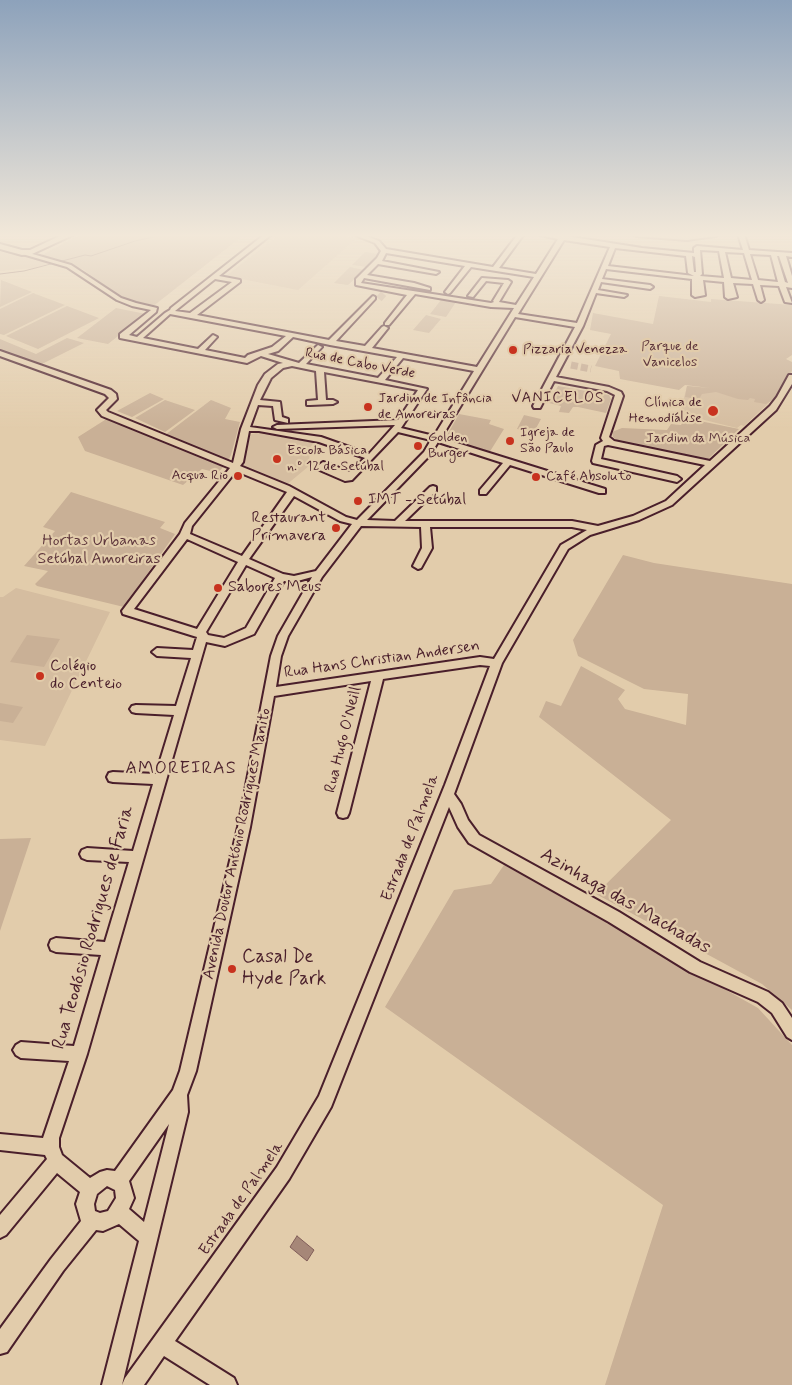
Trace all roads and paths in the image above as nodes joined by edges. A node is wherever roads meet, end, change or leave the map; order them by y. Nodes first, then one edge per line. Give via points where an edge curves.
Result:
1 (119, 299) edge
2 (187, 299) edge
3 (214, 299) edge
4 (376, 299) tunnel mouth
5 (408, 299) edge
6 (454, 299) edge
7 (482, 299) edge
8 (499, 299) edge
9 (524, 299) edge
10 (591, 299) edge
11 (497, 302) junction
12 (518, 307) junction
13 (159, 308) junction
14 (170, 312) junction
15 (514, 315) junction
16 (191, 316) junction
17 (579, 326) junction
18 (291, 335) junction
19 (213, 337) dead end
20 (138, 338) junction
21 (334, 343) junction
22 (318, 347) dead end
23 (368, 349) junction
24 (200, 351) junction
25 (0, 353) edge
26 (260, 354) junction
27 (401, 356) junction
28 (297, 365) junction
29 (320, 369) junction
30 (479, 370) junction
31 (792, 377) edge
32 (551, 378) junction
33 (381, 380) junction
34 (256, 402) junction
35 (333, 402) dead end
36 (310, 403) dead end
37 (322, 403) junction
38 (537, 406) dead end
39 (285, 421) junction
40 (373, 423) junction
41 (398, 426) junction
42 (245, 429) junction
43 (276, 430) junction
44 (435, 439) junction
45 (608, 442) junction
46 (371, 457) junction
47 (508, 462) junction
48 (711, 464) junction
49 (235, 466) junction
50 (351, 476) dead end
51 (677, 479) dead end
52 (433, 489) dead end
53 (602, 491) dead end
54 (292, 492) junction
55 (484, 492) dead end
56 (358, 523) junction
57 (397, 524) junction
58 (425, 524) junction
59 (599, 529) junction
60 (185, 535) junction
61 (244, 560) junction
62 (418, 566) dead end
63 (318, 575) junction
64 (281, 577) junction
65 (201, 636) junction
66 (156, 652) dead end
67 (197, 654) junction
68 (497, 662) junction
69 (378, 676) junction
70 (270, 692) junction
71 (136, 709) dead end
72 (180, 711) junction
73 (113, 777) dead end
74 (160, 780) junction
75 (447, 795) junction
76 (343, 812) dead end
77 (88, 854) dead end
78 (137, 858) junction
79 (56, 945) dead end
80 (110, 949) junction
81 (792, 1032) edge
82 (21, 1050) dead end
83 (79, 1054) junction
84 (179, 1095) junction
85 (0, 1142) edge
86 (54, 1154) junction
87 (118, 1180) junction
88 (90, 1189) junction
89 (119, 1212) junction
90 (93, 1220) junction
91 (0, 1229) edge
92 (148, 1236) junction
93 (162, 1344) junction
94 (0, 1345) edge
95 (112, 1385) edge
96 (132, 1385) edge
97 (227, 1385) edge

1 - 13 street
2 - 14 street
3 - 16 street
4 - 21 street
5 - 23 street
6 - 11 street via 491,306
7 - 11 street
8 - 11 street
9 - 12 street, Avenida Doutor António Rodrigues Manito
10 - 17 street
11 - 12 street
12 - 15 street, Avenida Doutor António Rodrigues Manito
13 - 14 street
13 - 14 street via 158,315
13 - 20 street via 123,336
14 - 16 street
14 - 20 street
15 - 17 street
15 - 30 street, Avenida Doutor António Rodrigues Manito
16 - 18 street
17 - 32 street
18 - 21 street
18 - 26 street via 276,348
19 - 24 street
20 - 24 street
21 - 23 street
22 - 28 street
23 - 27 street
24 - 26 street via 247,361
25 - 49 street via 108,392 113,399 101,410 106,414
26 - 28 street, Rua de Cabo Verde
27 - 30 street
27 - 33 street
28 - 29 street, Rua de Cabo Verde
28 - 34 street via 281,366 268,376
29 - 33 street, Rua de Cabo Verde
29 - 37 street
30 - 44 street, Avenida Doutor António Rodrigues Manito
31 - 48 street, Estrada de Palmela via 773,408
32 - 38 street
32 - 45 street via 609,389 618,394 605,438
33 - 41 street, Rua de Cabo Verde via 423,389
34 - 39 street via 277,404 278,418
34 - 42 street
35 - 37 street
36 - 37 street
39 - 40 street via 366,418
39 - 43 street
40 - 41 street
40 - 43 street
41 - 44 street
41 - 46 street
42 - 43 street
42 - 49 street via 239,462
43 - 46 street via 321,440
44 - 47 street
44 - 56 street, Avenida Doutor António Rodrigues Manito via 424,456
45 - 48 street
45 - 51 street via 600,445 596,461
46 - 50 street
47 - 53 street
47 - 55 street
48 - 59 street, Estrada de Palmela via 656,510
49 - 54 street
49 - 60 street via 188,526
52 - 57 street
54 - 56 street via 343,520
54 - 61 street, Rua Teodósio Rodrigues de Faria
56 - 57 street
56 - 63 street, Avenida Doutor António Rodrigues Manito
57 - 58 street
58 - 59 street via 572,524
58 - 62 street via 427,548
59 - 68 street, Estrada de Palmela via 564,547
60 - 61 street
60 - 65 street via 127,611
61 - 64 street
61 - 65 street, Rua Teodósio Rodrigues de Faria
63 - 64 street via 294,579
63 - 70 street, Avenida Doutor António Rodrigues Manito via 283,636
64 - 65 street via 250,631 225,642
65 - 67 street, Rua Teodósio Rodrigues de Faria
66 - 67 street
67 - 72 street, Rua Teodósio Rodrigues de Faria
68 - 69 street, Rua Hans Christian Andersen
68 - 75 street, Estrada de Palmela
69 - 70 street, Rua Hans Christian Andersen
69 - 76 street, Rua Hugo O'Neill
70 - 84 street, Avenida Doutor António Rodrigues Manito via 244,827 188,1071
71 - 72 street
72 - 74 street, Rua Teodósio Rodrigues de Faria
73 - 74 street
74 - 78 street, Rua Teodósio Rodrigues de Faria
75 - 81 street, Azinhaga das Machadas via 474,839 614,917 694,967 763,998 777,1008
75 - 93 street, Estrada de Palmela via 325,1101 283,1173
77 - 78 street
78 - 80 street, Rua Teodósio Rodrigues de Faria
79 - 80 street
80 - 83 street, Rua Teodósio Rodrigues de Faria
82 - 83 street
83 - 86 street, Rua Teodósio Rodrigues de Faria via 53,1129
84 - 87 street
84 - 92 street, Avenida Doutor António Rodrigues Manito via 180,1112
85 - 86 street
86 - 88 street
86 - 91 street
87 - 88 street via 100,1180
87 - 89 street via 125,1198
88 - 90 street via 85,1204 88,1216
89 - 90 street via 103,1222
89 - 92 street
90 - 94 street
92 - 95 street, Avenida Doutor António Rodrigues Manito
93 - 96 street, Estrada de Palmela
93 - 97 street

